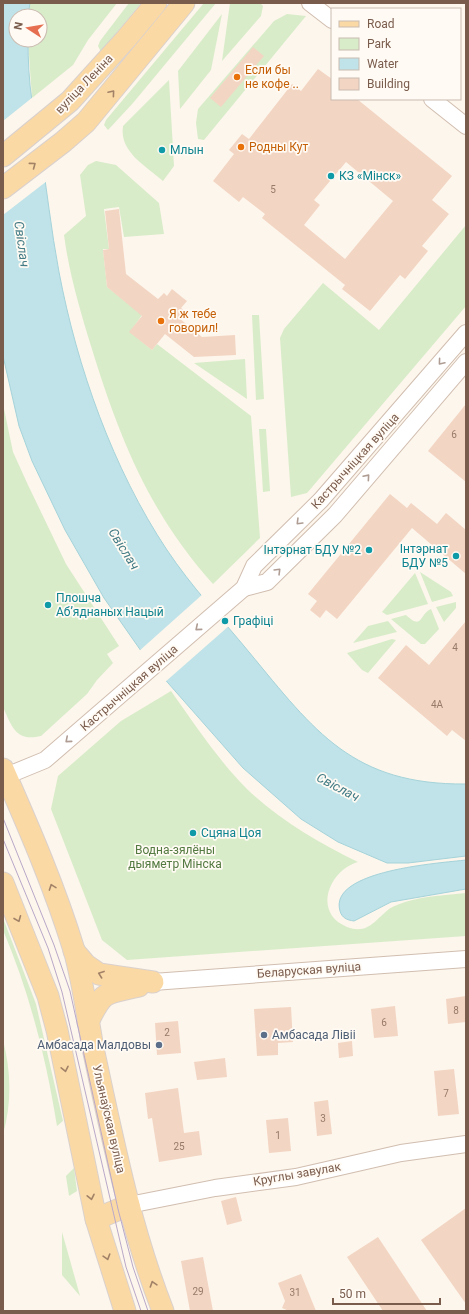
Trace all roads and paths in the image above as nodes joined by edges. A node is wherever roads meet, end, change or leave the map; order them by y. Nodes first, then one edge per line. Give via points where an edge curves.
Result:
1 (156, 3) edge
2 (184, 3) edge
3 (310, 3) edge
4 (331, 19) edge
5 (436, 102) edge
6 (86, 122) junction
7 (466, 126) edge
8 (3, 156) edge
9 (3, 188) edge
10 (466, 332) edge
11 (466, 362) edge
12 (244, 588) junction
13 (4, 774) edge
14 (3, 883) edge
15 (74, 951) junction
16 (466, 959) edge
17 (153, 982) junction
18 (88, 1022) junction
19 (466, 1144) edge
20 (129, 1205) junction
21 (96, 1220) junction
22 (125, 1311) edge
23 (163, 1311) edge

1 - 6 main road, вуліца Леніна via 148,27 78,106 78,112
1 - 8 main road, вуліца Леніна via 91,80 58,112
6 -> 2 main road, вуліца Леніна
3 - 4 street
5 - 7 street
9 -> 6 main road, вуліца Леніна
10 -> 12 street, Кастрычніцкая вуліца via 321,500 254,566
12 -> 11 street, Кастрычніцкая вуліца via 267,582 335,514
12 -> 13 street, Кастрычніцкая вуліца via 44,760
15 -> 13 main road, Ульянаўская вуліца via 48,878
14 -> 21 main road via 48,996
17 -> 15 main road via 99,974 86,965
15 - 18 main road, Ульянаўская вуліца
16 - 17 street, Беларуская вуліца
17 - 18 main road via 108,993 96,1006
18 - 20 main road, Ульянаўская вуліца
19 - 20 street, Круглы завулак via 401,1153 296,1177 216,1188
20 - 21 main road
23 -> 20 main road, Ульянаўская вуліца
21 -> 22 main road

